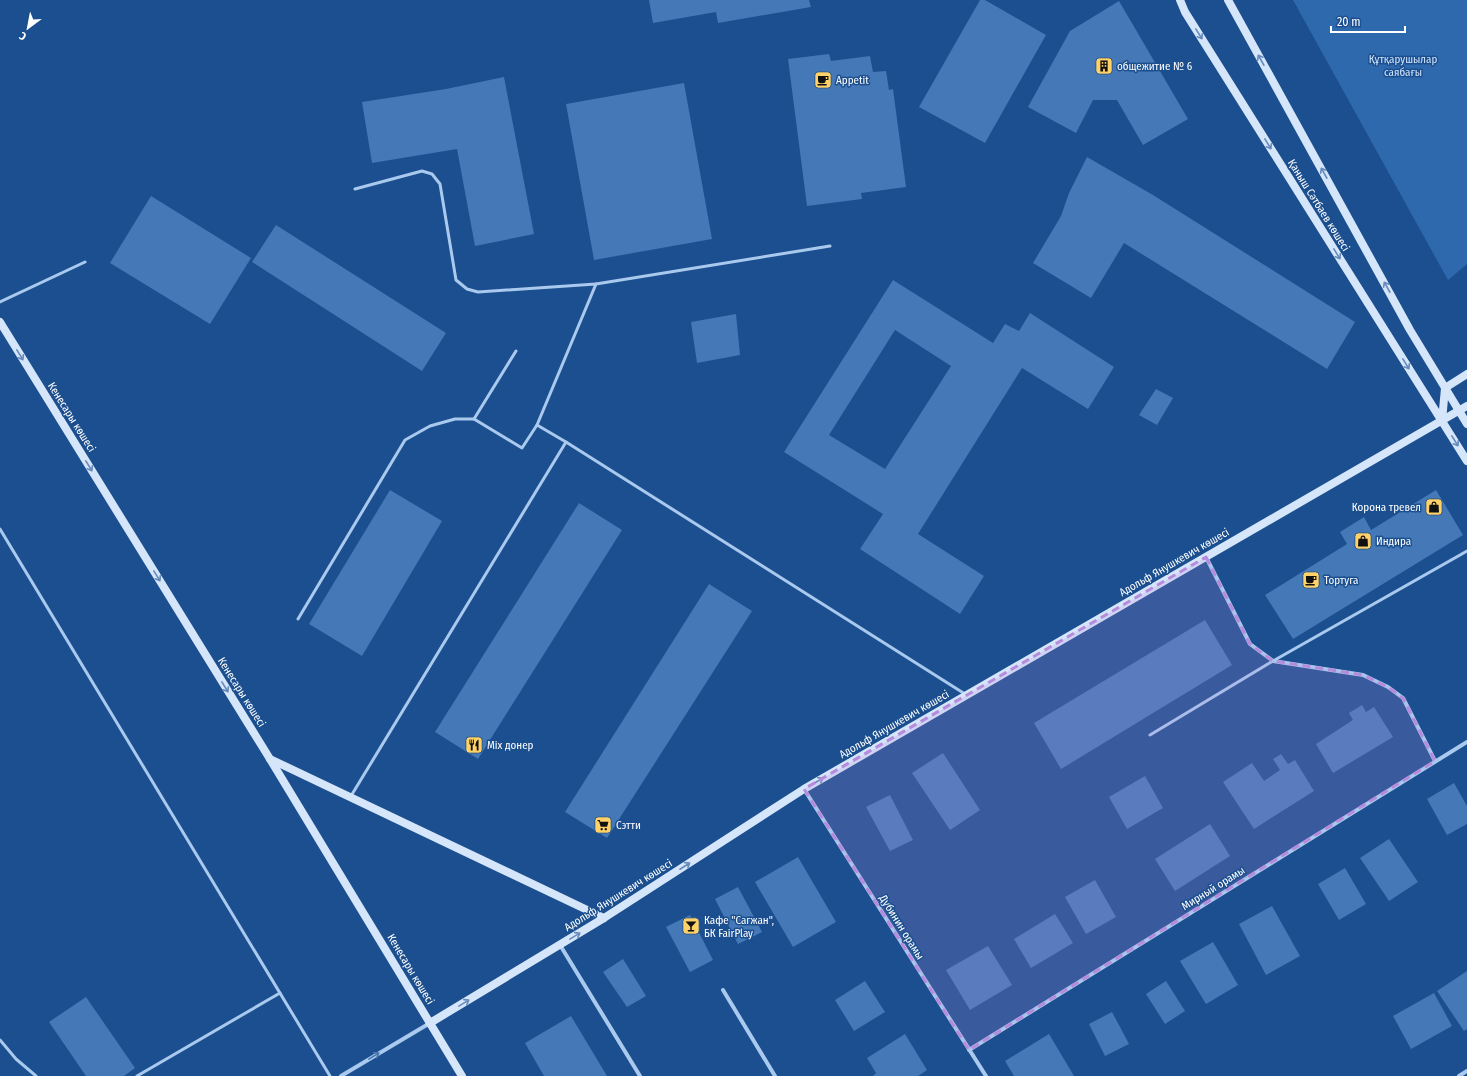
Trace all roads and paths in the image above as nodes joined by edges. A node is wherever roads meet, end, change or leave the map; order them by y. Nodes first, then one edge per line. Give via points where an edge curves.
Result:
1 (1180, 0) edge
2 (1228, 0) edge
3 (355, 189) dead end
4 (830, 246) dead end
5 (85, 262) dead end
6 (596, 284) junction
7 (0, 302) edge
8 (0, 322) edge
9 (516, 351) dead end
10 (1467, 374) edge
11 (1445, 388) junction
12 (1467, 406) edge
13 (1459, 411) junction
14 (474, 419) junction
15 (1442, 421) junction
16 (1467, 424) edge
17 (537, 425) junction
18 (566, 442) junction
19 (1467, 461) edge
20 (0, 529) edge
21 (1467, 551) edge
22 (1206, 557) junction
23 (298, 619) dead end
24 (1273, 661) junction
25 (966, 695) junction
26 (1150, 735) dead end
27 (1467, 742) edge
28 (270, 759) junction
29 (1435, 761) junction
30 (804, 789) junction
31 (350, 798) junction
32 (604, 918) junction
33 (560, 945) junction
34 (723, 990) dead end
35 (280, 993) junction
36 (430, 1023) junction
37 (0, 1040) edge
38 (969, 1050) junction
39 (1467, 1071) edge
40 (36, 1076) edge
41 (137, 1076) edge
42 (330, 1076) edge
43 (341, 1076) edge
44 (462, 1076) edge
45 (640, 1076) edge
46 (775, 1076) edge
47 (986, 1076) edge
48 (1459, 1076) edge

1 -> 15 main road, Қаныш Сәтбаев көшесі via 1185,12
11 -> 2 main road, Қаныш Сәтбаев көшесі
3 - 6 lane via 422,171 432,174 440,184 456,280 467,289 478,292
4 - 6 lane
5 - 7 lane
6 - 17 lane
8 -> 28 main road, Кенесары көшесі
9 - 14 lane
10 - 11 main road
11 - 13 main road, Қаныш Сәтбаев көшесі
11 - 15 main road
12 - 13 main road, Адольф Янушкевич көшесі
13 - 15 main road, Адольф Янушкевич көшесі
13 - 16 main road, Қаныш Сәтбаев көшесі
14 - 17 lane via 522,448
14 - 23 lane via 455,419 436,424 405,440
15 -> 19 main road, Қаныш Сәтбаев көшесі
15 - 22 main road, Адольф Янушкевич көшесі
17 - 18 lane
18 - 25 lane
18 - 31 lane
20 - 35 lane
21 - 24 lane
22 - 24 street via 1250,644
22 - 25 main road, Адольф Янушкевич көшесі
24 - 26 lane
24 - 29 street via 1364,675 1388,687 1403,698
30 -> 25 main road, Адольф Янушкевич көшесі
27 - 29 street, Мирный орамы
28 - 31 main road
28 - 36 main road, Кенесары көшесі
29 - 38 street, Мирный орамы
32 -> 30 main road, Адольф Янушкевич көшесі
30 - 38 street, Дубинин орамы
31 - 32 main road
33 -> 32 main road, Адольф Янушкевич көшесі
36 -> 33 main road, Адольф Янушкевич көшесі
33 - 45 street
34 - 46 street
35 - 41 lane
35 - 42 lane
43 -> 36 street, Адольф Янушкевич көшесі
36 - 44 main road, Кенесары көшесі
37 - 40 lane via 16,1059
38 - 47 street, Дубинин орамы
39 - 48 street

